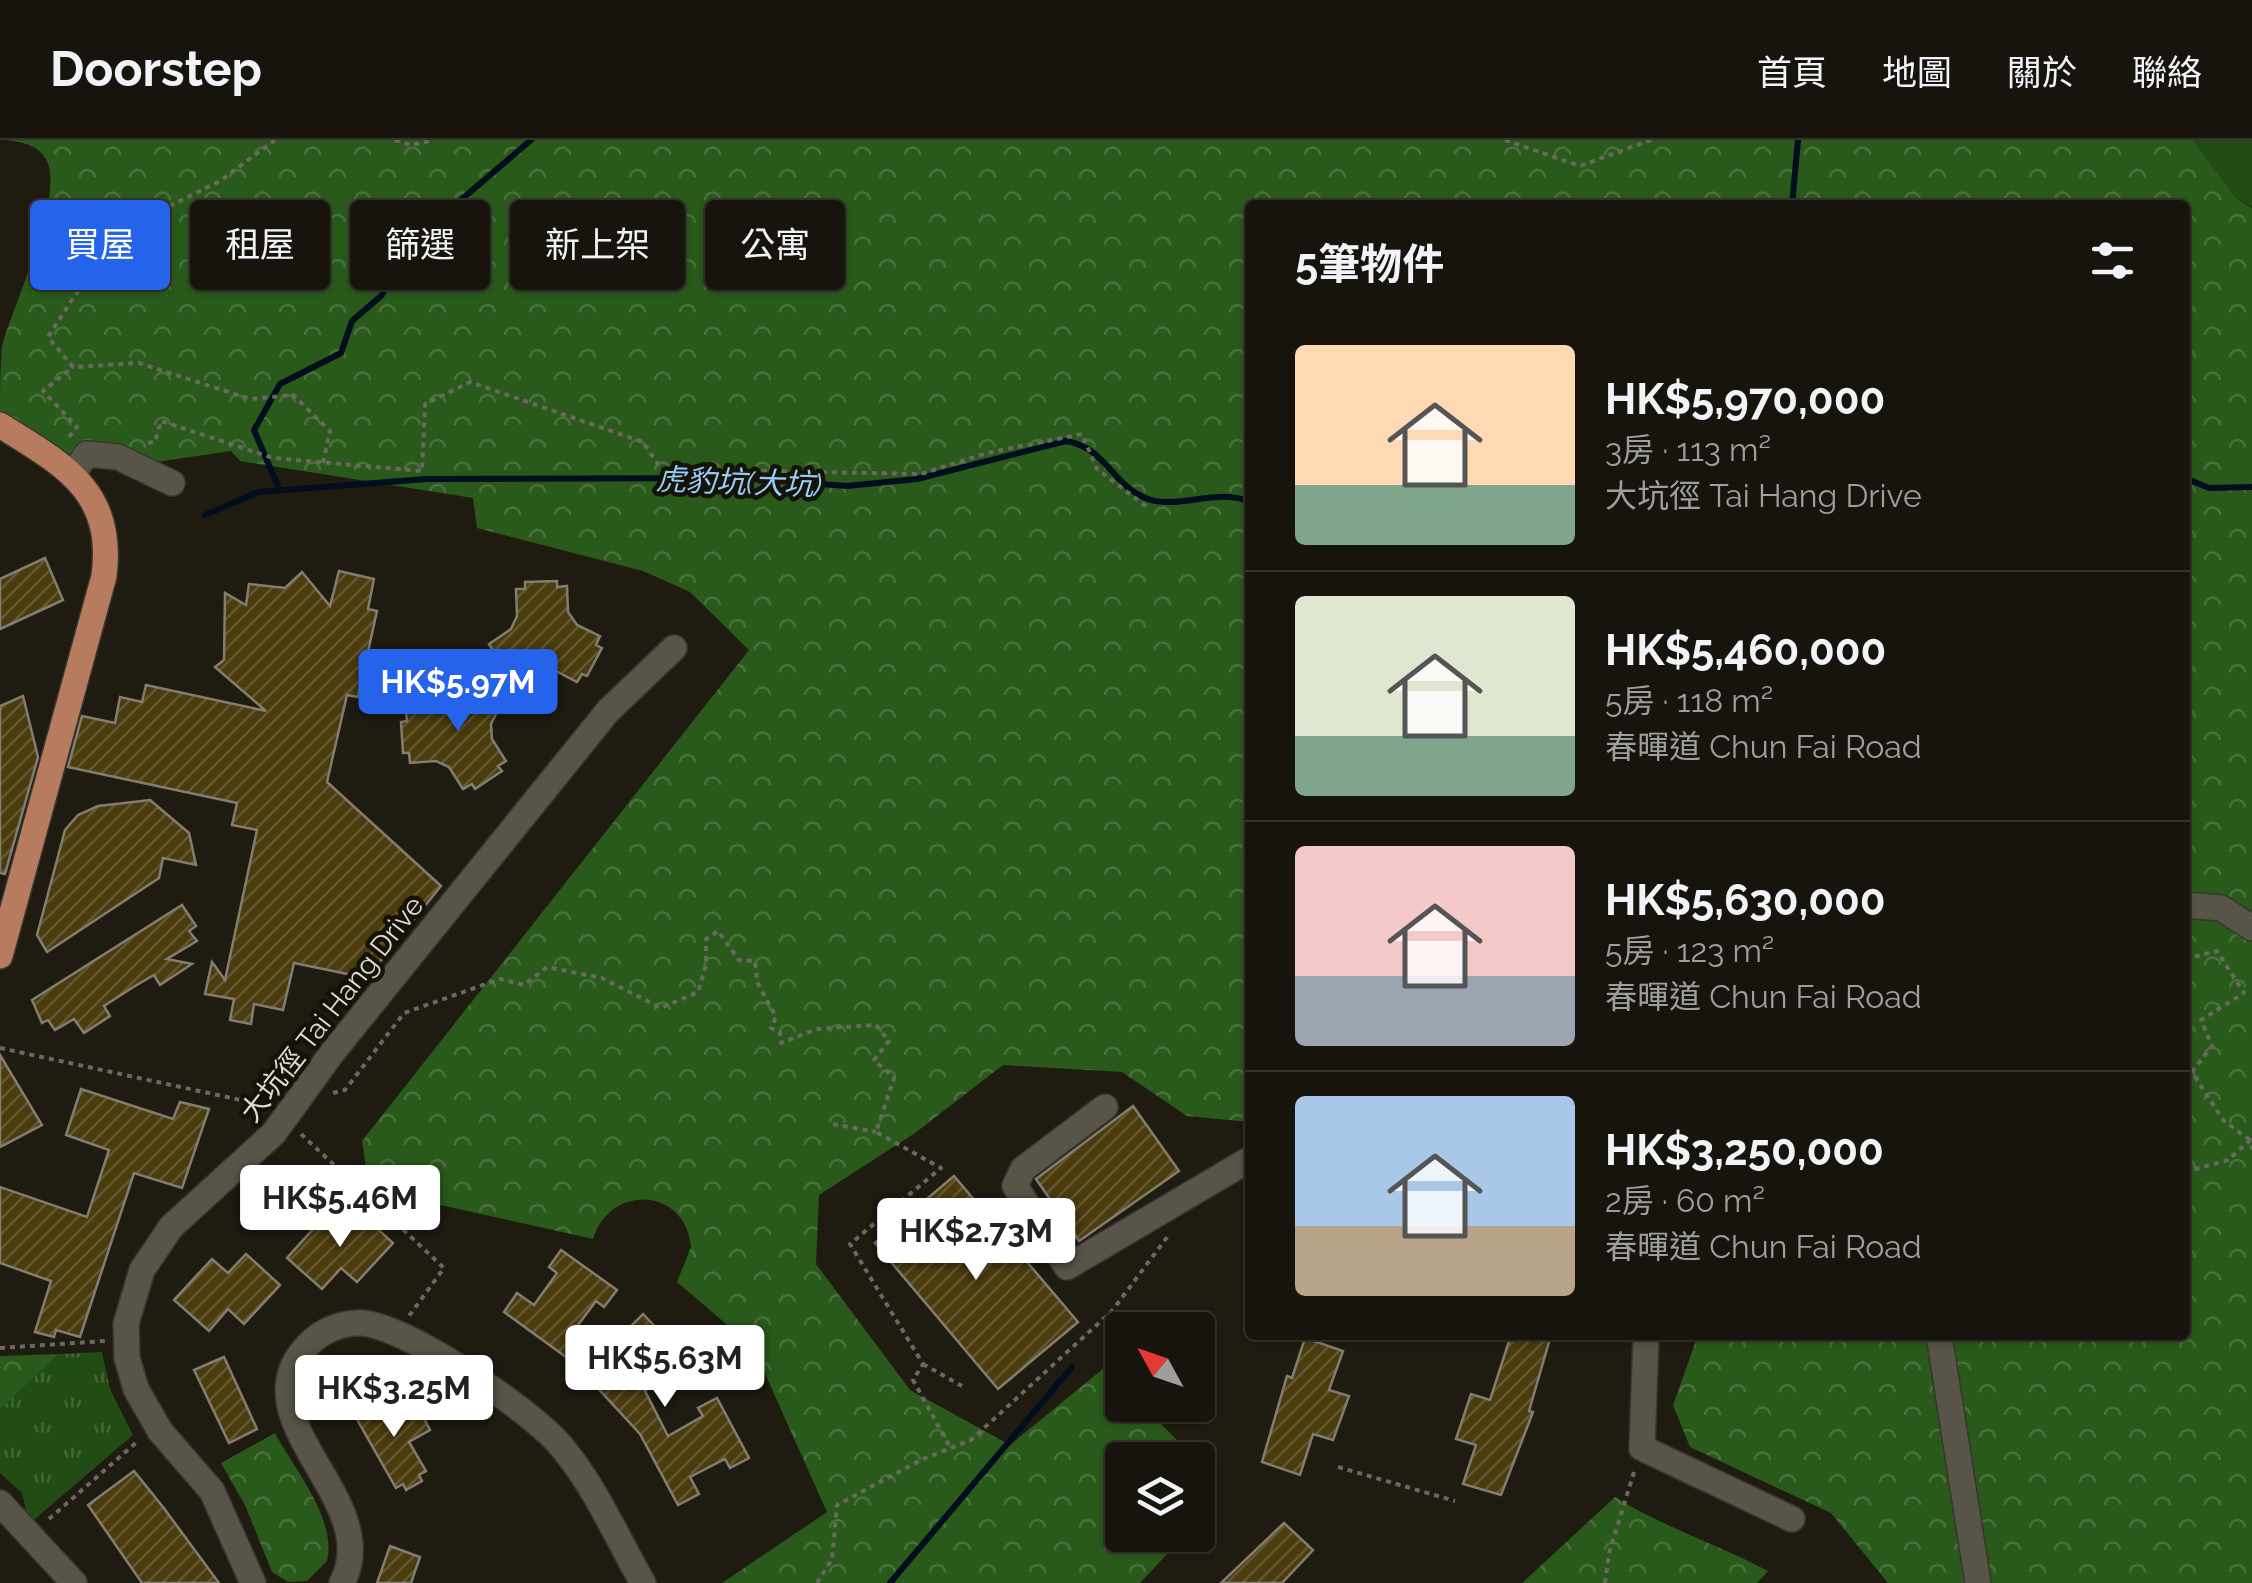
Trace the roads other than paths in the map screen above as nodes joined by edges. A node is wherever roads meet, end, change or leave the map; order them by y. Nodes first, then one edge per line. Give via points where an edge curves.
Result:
1 (0, 425) edge
2 (73, 473) junction
3 (172, 482) dead end
4 (674, 648) dead end
5 (2190, 905) edge
6 (2252, 928) edge
7 (0, 956) edge
8 (1106, 1107) dead end
9 (1245, 1162) edge
10 (1646, 1340) edge
11 (1940, 1340) edge
12 (0, 1503) edge
13 (1792, 1520) dead end
14 (74, 1583) edge
15 (253, 1583) edge
16 (342, 1583) edge
17 (644, 1583) edge
18 (1978, 1583) edge

1 - 2 main road
2 - 3 street via 87,454 118,457
2 - 7 main road via 105,530 104,576
4 - 15 street, 大坑徑 Tai Hang Drive via 608,711 274,1133 171,1227 142,1270 126,1324 136,1388 160,1431 212,1490
5 - 6 street via 2221,908
8 - 9 street via 1023,1168 1015,1186 1067,1267
10 - 13 street via 1642,1448
11 - 18 street
12 - 14 street
16 - 17 street via 351,1558 350,1532 296,1425 289,1392 298,1358 314,1339 362,1323 403,1337 546,1430 579,1471

